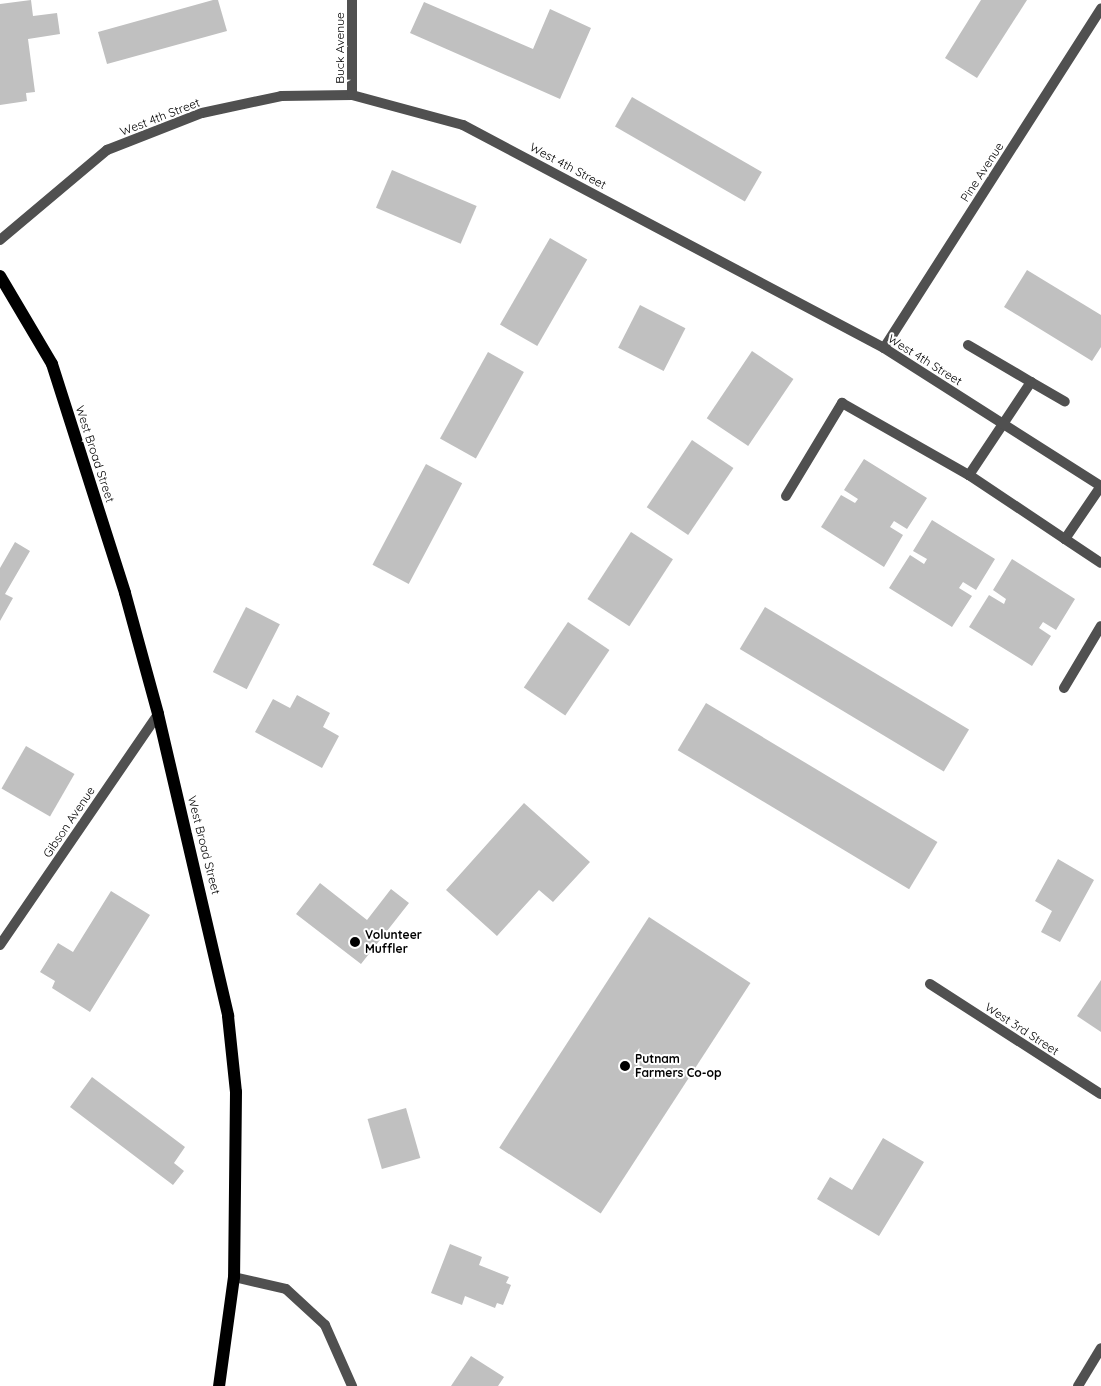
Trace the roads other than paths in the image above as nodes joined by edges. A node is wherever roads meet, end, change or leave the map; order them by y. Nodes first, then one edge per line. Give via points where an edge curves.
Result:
1 (352, 0) edge
2 (1101, 9) edge
3 (352, 95) junction
4 (0, 240) edge
5 (0, 276) edge
6 (968, 345) dead end
7 (884, 348) junction
8 (1031, 382) junction
9 (1065, 402) dead end
10 (1004, 424) junction
11 (969, 475) junction
12 (1101, 486) edge
13 (786, 496) dead end
14 (1065, 539) junction
15 (1101, 563) edge
16 (1101, 626) edge
17 (1064, 688) dead end
18 (158, 714) junction
19 (1, 940) edge
20 (930, 984) dead end
21 (1101, 1094) edge
22 (234, 1277) junction
23 (1101, 1348) edge
24 (219, 1386) edge
25 (352, 1386) edge
26 (1078, 1386) edge

1 - 3 street, Buck Avenue
2 - 7 street, Pine Avenue
3 - 4 street, West 4th Street via 280,96 202,113 107,150
3 - 7 street, West 4th Street via 463,125
5 - 18 main road, West Broad Street via 52,364 125,593
6 - 8 street
7 - 10 street, West 4th Street
8 - 9 street
8 - 10 street
10 - 11 street
10 - 12 street, West 4th Street
11 - 13 street via 842,403
11 - 14 street
12 - 14 street
14 - 15 street
16 - 17 street
18 - 19 street, Gibson Avenue
18 - 22 main road, West Broad Street via 228,1016 236,1092
20 - 21 street, West 3rd Street
22 - 24 main road, West Broad Street
22 - 25 street via 286,1289 326,1326
23 - 26 street

